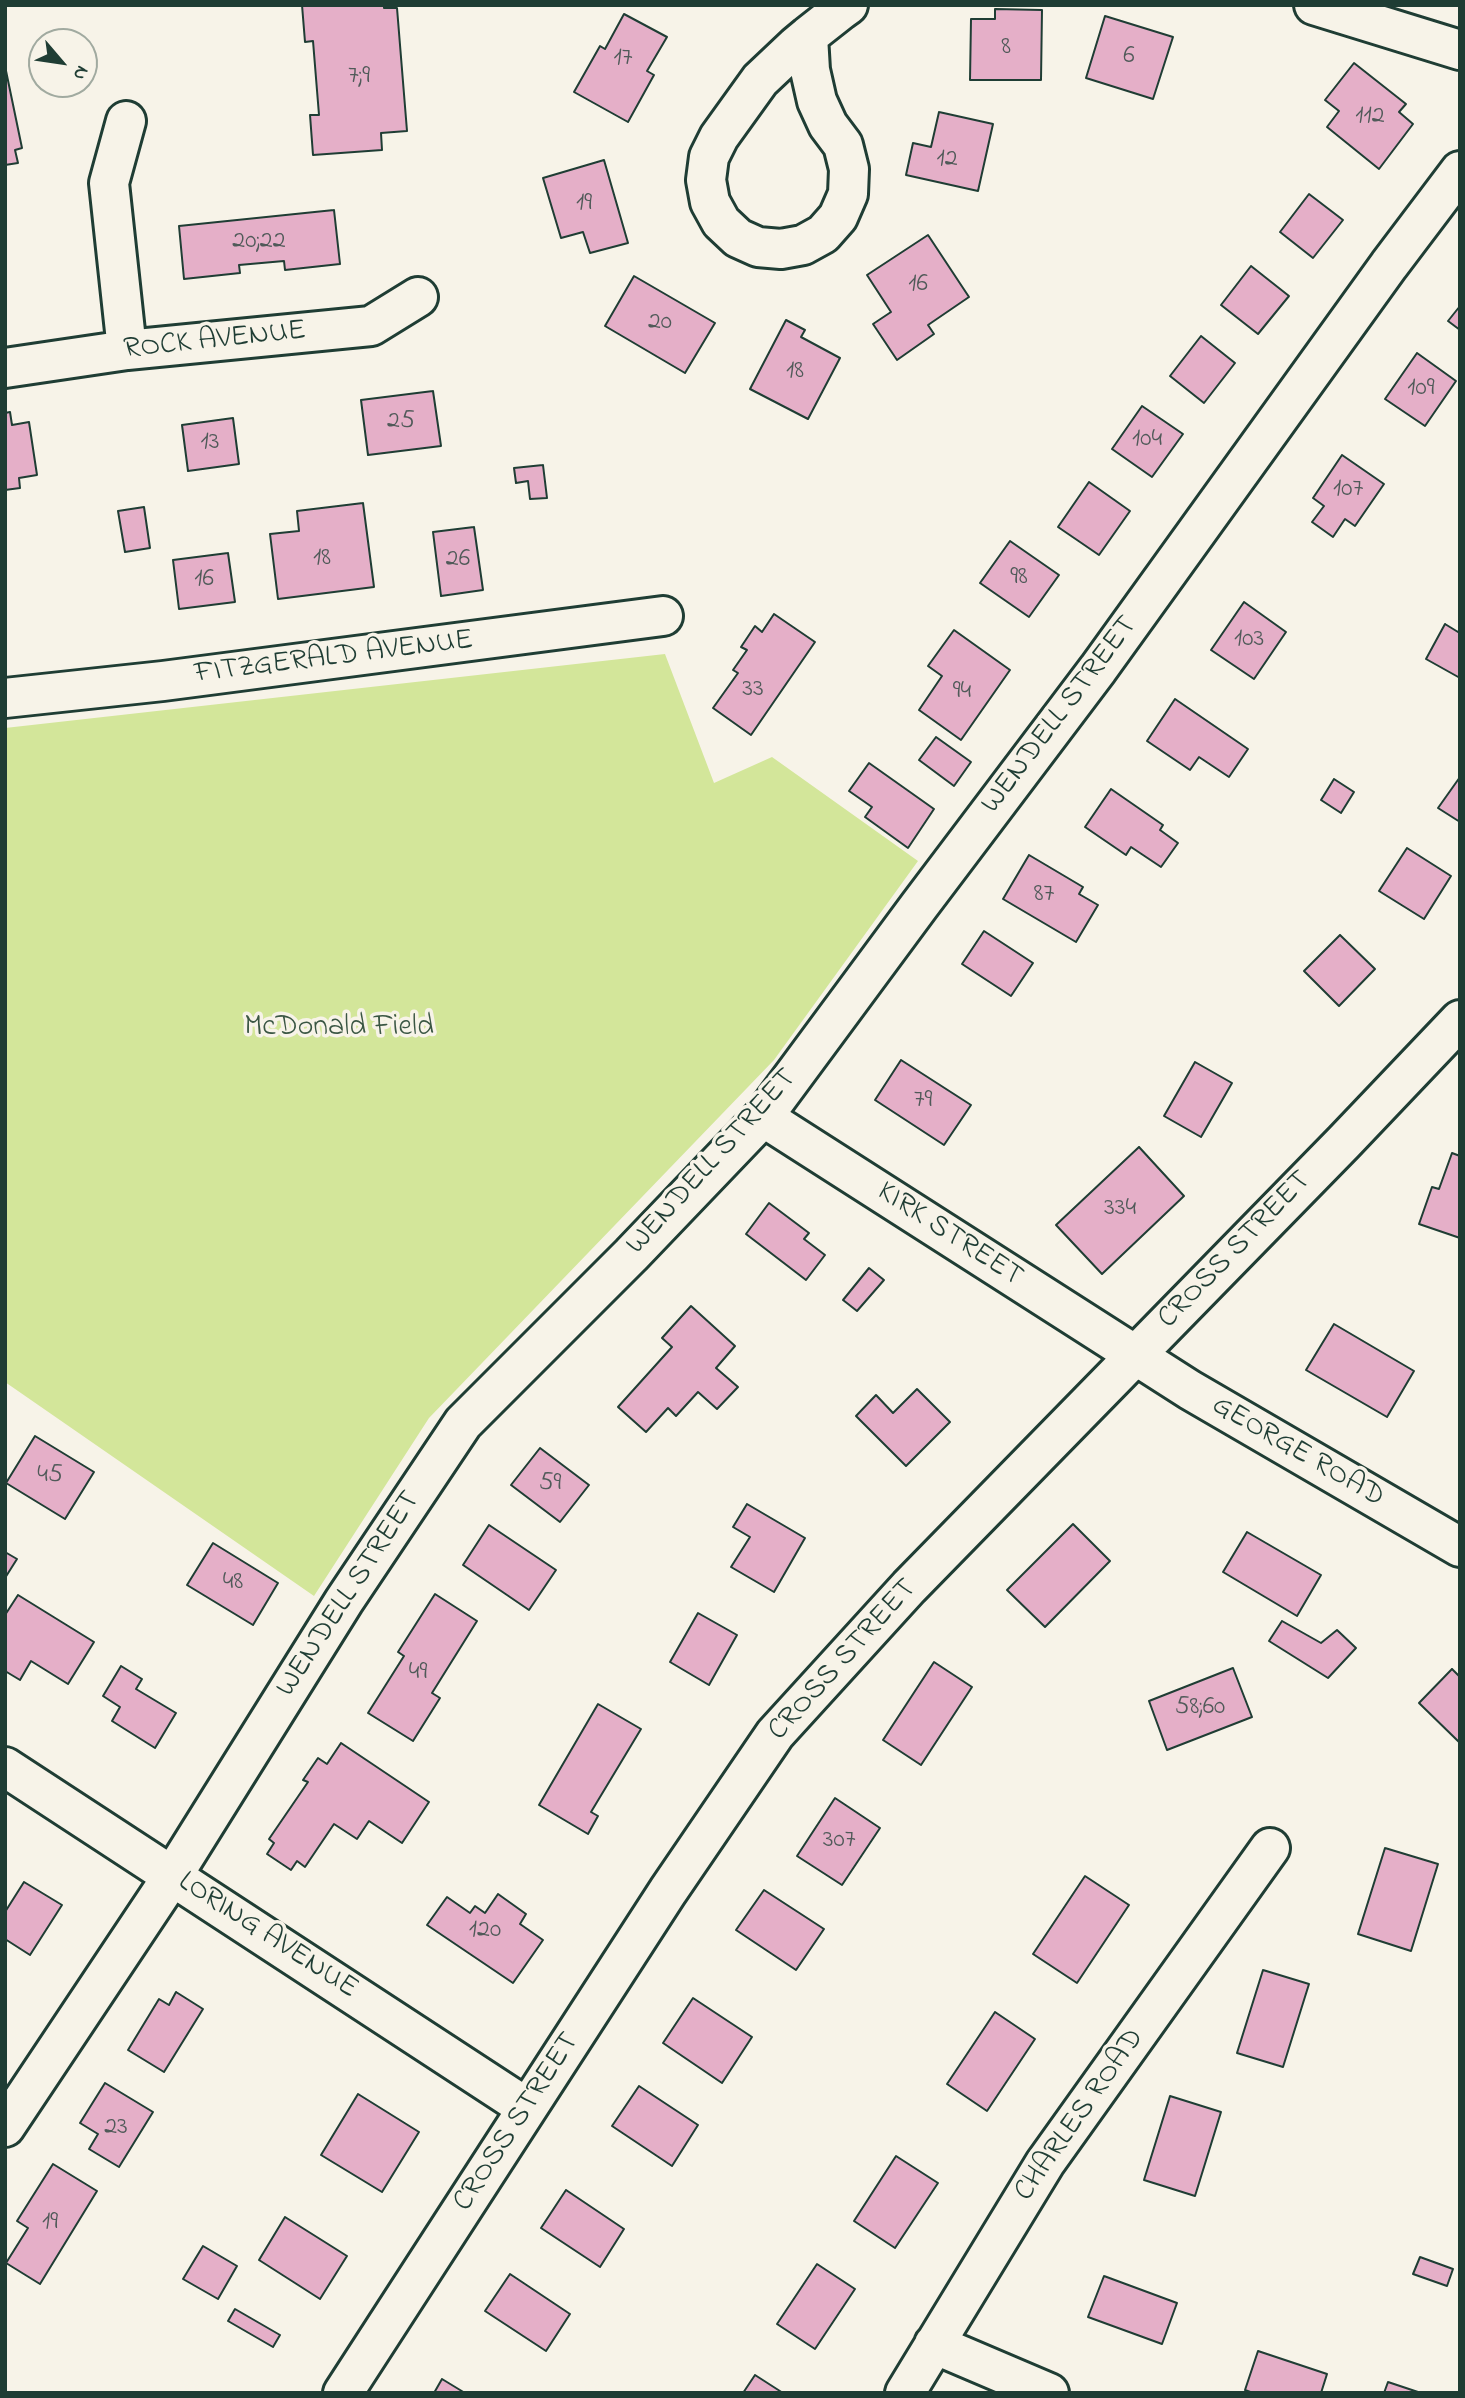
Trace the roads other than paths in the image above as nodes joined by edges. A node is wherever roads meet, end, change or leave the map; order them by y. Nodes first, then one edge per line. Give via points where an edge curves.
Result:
1 (848, 5) edge
2 (1314, 5) edge
3 (808, 36) junction
4 (1460, 50) edge
5 (126, 121) dead end
6 (1460, 171) edge
7 (418, 297) dead end
8 (127, 350) junction
9 (5, 368) edge
10 (663, 616) dead end
11 (5, 698) edge
12 (1460, 1020) edge
13 (763, 1117) junction
14 (1135, 1355) junction
15 (1460, 1547) edge
16 (5, 1767) edge
17 (1270, 1848) dead end
18 (173, 1875) junction
19 (527, 2108) junction
20 (5, 2126) edge
21 (934, 2344) junction
22 (343, 2393) edge
23 (905, 2393) edge
24 (1049, 2393) edge

1 - 3 street
2 - 4 street
3 - 3 street via 817,101 843,145 849,169 848,194 838,217 823,234 803,245 758,247 721,222 710,202 706,180 709,157 760,80
5 - 8 street via 109,183
6 - 13 street, WENDELL STREET via 1098,670
7 - 8 street, ROCK AVENUE via 371,326
8 - 9 street, ROCK AVENUE
10 - 11 street, FITZGERALD AVENUE
12 - 14 street, CROSS STREET
13 - 14 street, KIRK STREET
13 - 18 street, WENDELL STREET via 463,1423 344,1601
14 - 15 street, GEORGE ROAD
14 - 19 street, CROSS STREET via 909,1587 775,1734
16 - 18 street, LORING AVENUE
17 - 21 street, CHARLES ROAD via 1045,2163
18 - 19 street, LORING AVENUE
18 - 20 street, WENDELL STREET
19 - 22 street, CROSS STREET
21 - 23 street, CHARLES ROAD
21 - 24 street

